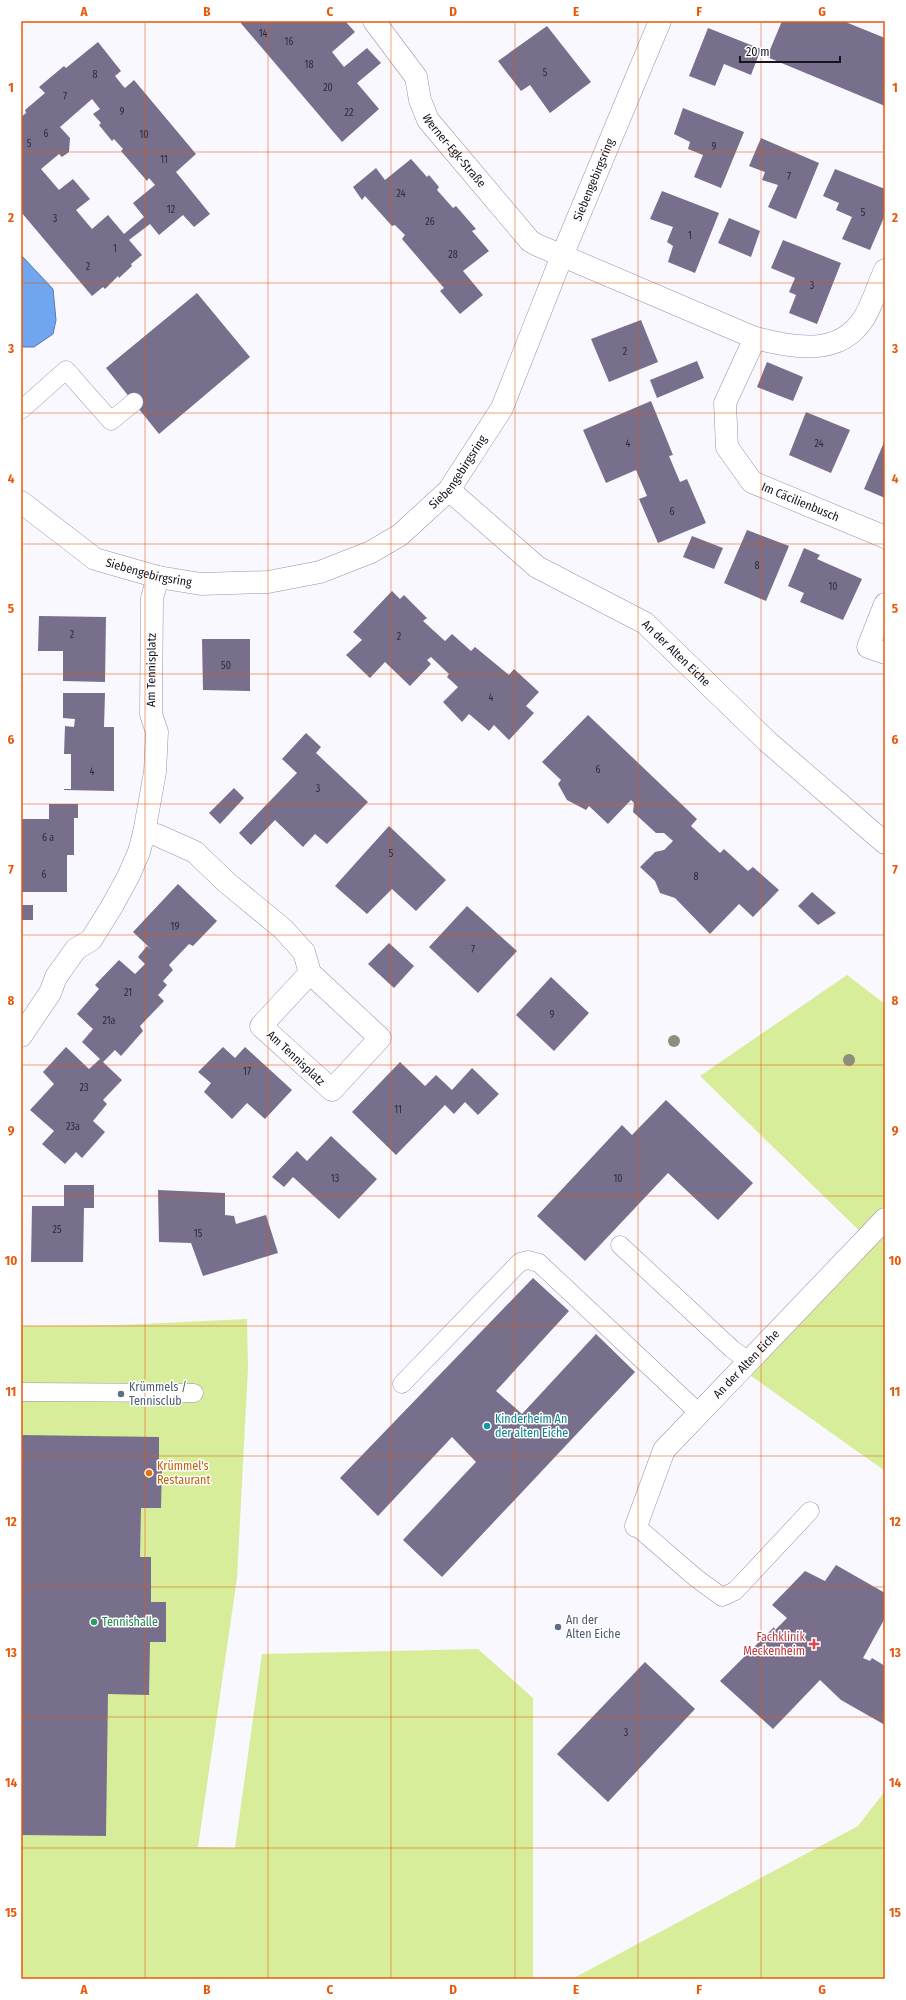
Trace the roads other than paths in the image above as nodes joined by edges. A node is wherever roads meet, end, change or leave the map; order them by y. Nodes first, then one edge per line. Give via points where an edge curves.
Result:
1 (374, 21) edge
2 (660, 21) edge
3 (562, 256) junction
4 (885, 270) edge
5 (755, 338) junction
6 (134, 402) dead end
7 (21, 410) edge
8 (449, 490) junction
9 (21, 502) edge
10 (885, 537) edge
11 (158, 577) junction
12 (885, 604) edge
13 (885, 652) edge
14 (144, 833) junction
15 (885, 843) edge
16 (310, 973) junction
17 (21, 1036) edge
18 (885, 1219) edge
19 (620, 1244) dead end
20 (748, 1361) junction
21 (402, 1384) dead end
22 (21, 1392) edge
23 (194, 1393) dead end
24 (699, 1413) junction
25 (810, 1511) dead end
26 (636, 1526) joint

1 - 3 street, Werner-Egk-Straße via 416,77 420,100 428,120 530,241
2 - 3 street, Siebengebirgsring
3 - 5 street
3 - 8 street, Siebengebirgsring via 502,408
4 - 5 street via 863,318 847,337 819,347 790,347
5 - 10 street, Im Cäcilienbusch via 726,403 727,447 752,482
6 - 7 lane via 111,421 66,370
8 - 11 street, Siebengebirgsring via 400,534 371,552 320,572 268,582 202,584
8 - 15 street, An der Alten Eiche via 537,567 645,623 768,742
9 - 11 street, Siebengebirgsring via 96,559
11 - 14 street, Am Tennisplatz via 152,598 151,714 157,732 155,772
12 - 13 street via 868,646
14 - 16 street via 157,835 196,852 226,882 283,929 304,952
14 - 17 street, Am Tennisplatz via 128,877 111,908 90,940 76,949 56,977 50,993
16 - 16 street, Am Tennisplatz via 261,1026 332,1090 380,1038
18 - 20 street, An der Alten Eiche
19 - 20 lane
20 - 24 street, An der Alten Eiche
21 - 24 lane via 520,1262 528,1260 539,1264
22 - 23 lane
24 - 26 street, An der Alten Eiche via 664,1450
25 - 26 lane via 735,1591 722,1597

